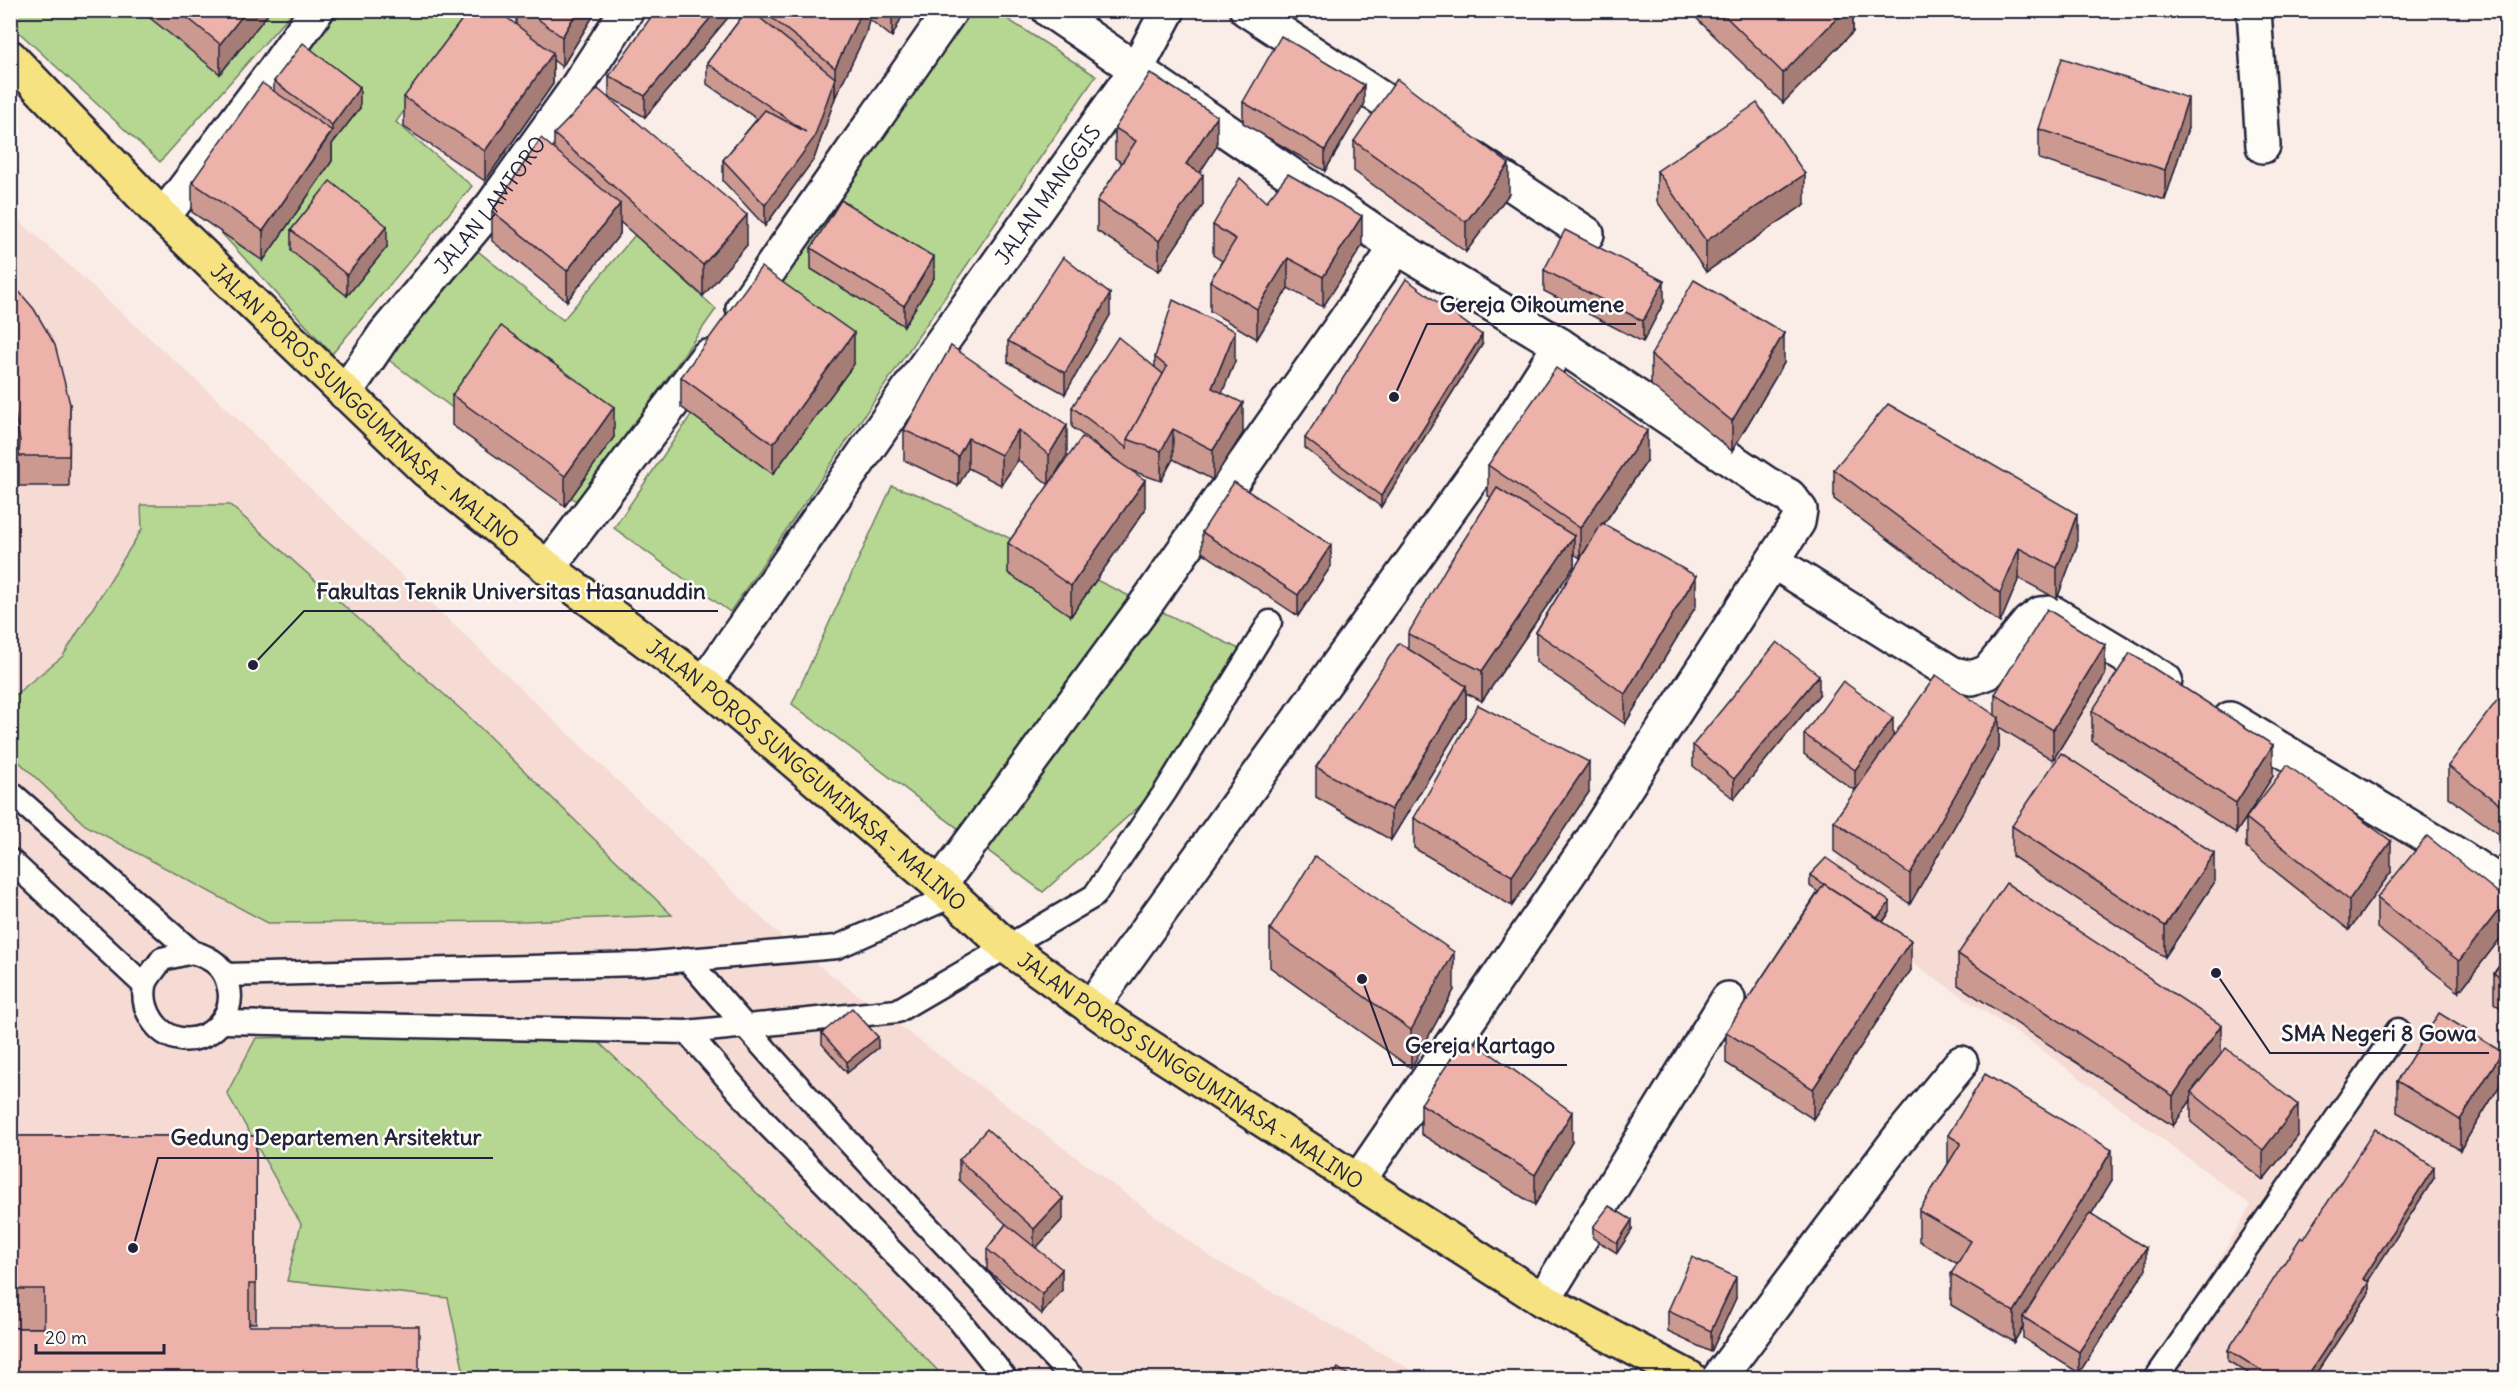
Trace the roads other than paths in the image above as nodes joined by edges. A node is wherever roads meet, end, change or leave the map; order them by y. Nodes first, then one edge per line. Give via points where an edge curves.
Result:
1 (317, 10) edge
2 (627, 10) edge
3 (951, 10) edge
4 (1049, 10) edge
5 (1168, 10) edge
6 (1247, 10) edge
7 (2254, 10) edge
8 (10, 57) edge
9 (1136, 70) junction
10 (2263, 146) dead end
11 (163, 217) junction
12 (1587, 234) dead end
13 (1397, 247) junction
14 (1560, 345) junction
15 (345, 393) junction
16 (1774, 562) junction
17 (548, 568) junction
18 (1270, 622) dead end
19 (705, 684) junction
20 (10, 792) edge
21 (10, 860) edge
22 (2506, 887) edge
23 (946, 891) junction
24 (1007, 947) junction
25 (192, 952) junction
26 (687, 959) junction
27 (227, 975) junction
28 (144, 985) junction
29 (1728, 999) dead end
30 (1091, 1008) junction
31 (223, 1022) junction
32 (745, 1027) junction
33 (2398, 1030) dead end
34 (687, 1032) junction
35 (1961, 1063) dead end
36 (1358, 1181) junction
37 (1543, 1300) junction
38 (1005, 1378) edge
39 (1073, 1378) edge
40 (1690, 1378) edge
41 (1719, 1378) edge
42 (2156, 1378) edge

1 - 11 street
2 - 15 street, JALAN LAMTORO via 492,206 385,334
3 - 17 street via 784,251
4 - 9 street
5 - 9 street, JALAN MANGGIS
6 - 12 street
7 - 10 street
8 - 11 main road, JALAN POROS SUNGGUMINASA - MALINO
9 - 13 street
9 - 19 street, JALAN MANGGIS
11 - 15 main road, JALAN POROS SUNGGUMINASA - MALINO
13 - 14 street
13 - 23 street
14 - 16 street via 1789,495 1800,510 1798,522
14 - 30 street via 1499,441
15 - 17 main road, JALAN POROS SUNGGUMINASA - MALINO via 427,471
16 - 22 street via 1953,674 1972,678 1988,672 2029,622 2040,614 2053,613
16 - 36 street via 1534,926
17 - 19 main road, JALAN POROS SUNGGUMINASA - MALINO
18 - 24 lane via 1165,792 1094,896
19 - 23 main road, JALAN POROS SUNGGUMINASA - MALINO
20 - 25 lane
21 - 28 lane
23 - 24 main road, JALAN POROS SUNGGUMINASA - MALINO
23 - 26 lane via 837,947
24 - 30 main road, JALAN POROS SUNGGUMINASA - MALINO
24 - 32 lane via 897,1011
25 - 27 lane via 213,959
25 - 28 lane via 162,959
26 - 27 lane via 640,964
26 - 32 lane
27 - 31 lane via 232,999
28 - 31 lane via 145,1008 159,1029 180,1039 204,1036
29 - 37 street
30 - 36 main road, JALAN POROS SUNGGUMINASA - MALINO
31 - 34 lane
32 - 34 lane
32 - 39 lane
33 - 42 lane
34 - 38 lane via 766,1123 959,1320
35 - 41 street via 1900,1137
36 - 37 main road, JALAN POROS SUNGGUMINASA - MALINO
37 - 40 main road, JALAN POROS SUNGGUMINASA - MALINO

